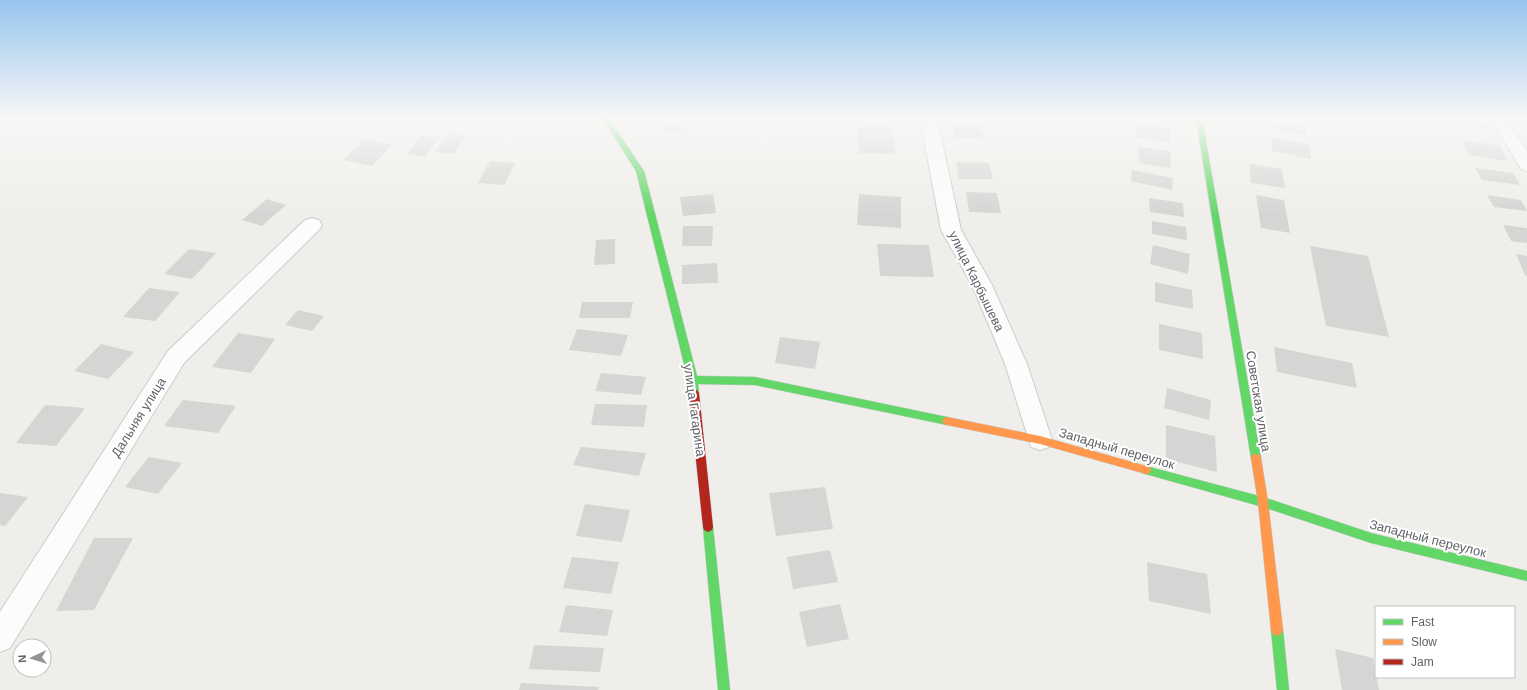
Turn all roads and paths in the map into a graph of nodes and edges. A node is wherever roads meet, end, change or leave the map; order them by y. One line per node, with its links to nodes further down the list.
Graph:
1 (626, 150): 7 (street, улица Гагарина)
2 (935, 150): 8 (street, улица Карбышева)
3 (1204, 150): 9 (street, Советская улица)
4 (1518, 150): 5 (street)
5 (1527, 165)
6 (312, 225): 11 (street, Дальняя улица)
7 (694, 380): 8 (street, Западный переулок); 12 (street, улица Гагарина)
8 (1040, 440): 9 (street, Западный переулок)
9 (1263, 502): 10 (street, Западный переулок); 13 (street, Советская улица)
10 (1527, 576)
11 (0, 638)
12 (724, 690)
13 (1283, 690)

